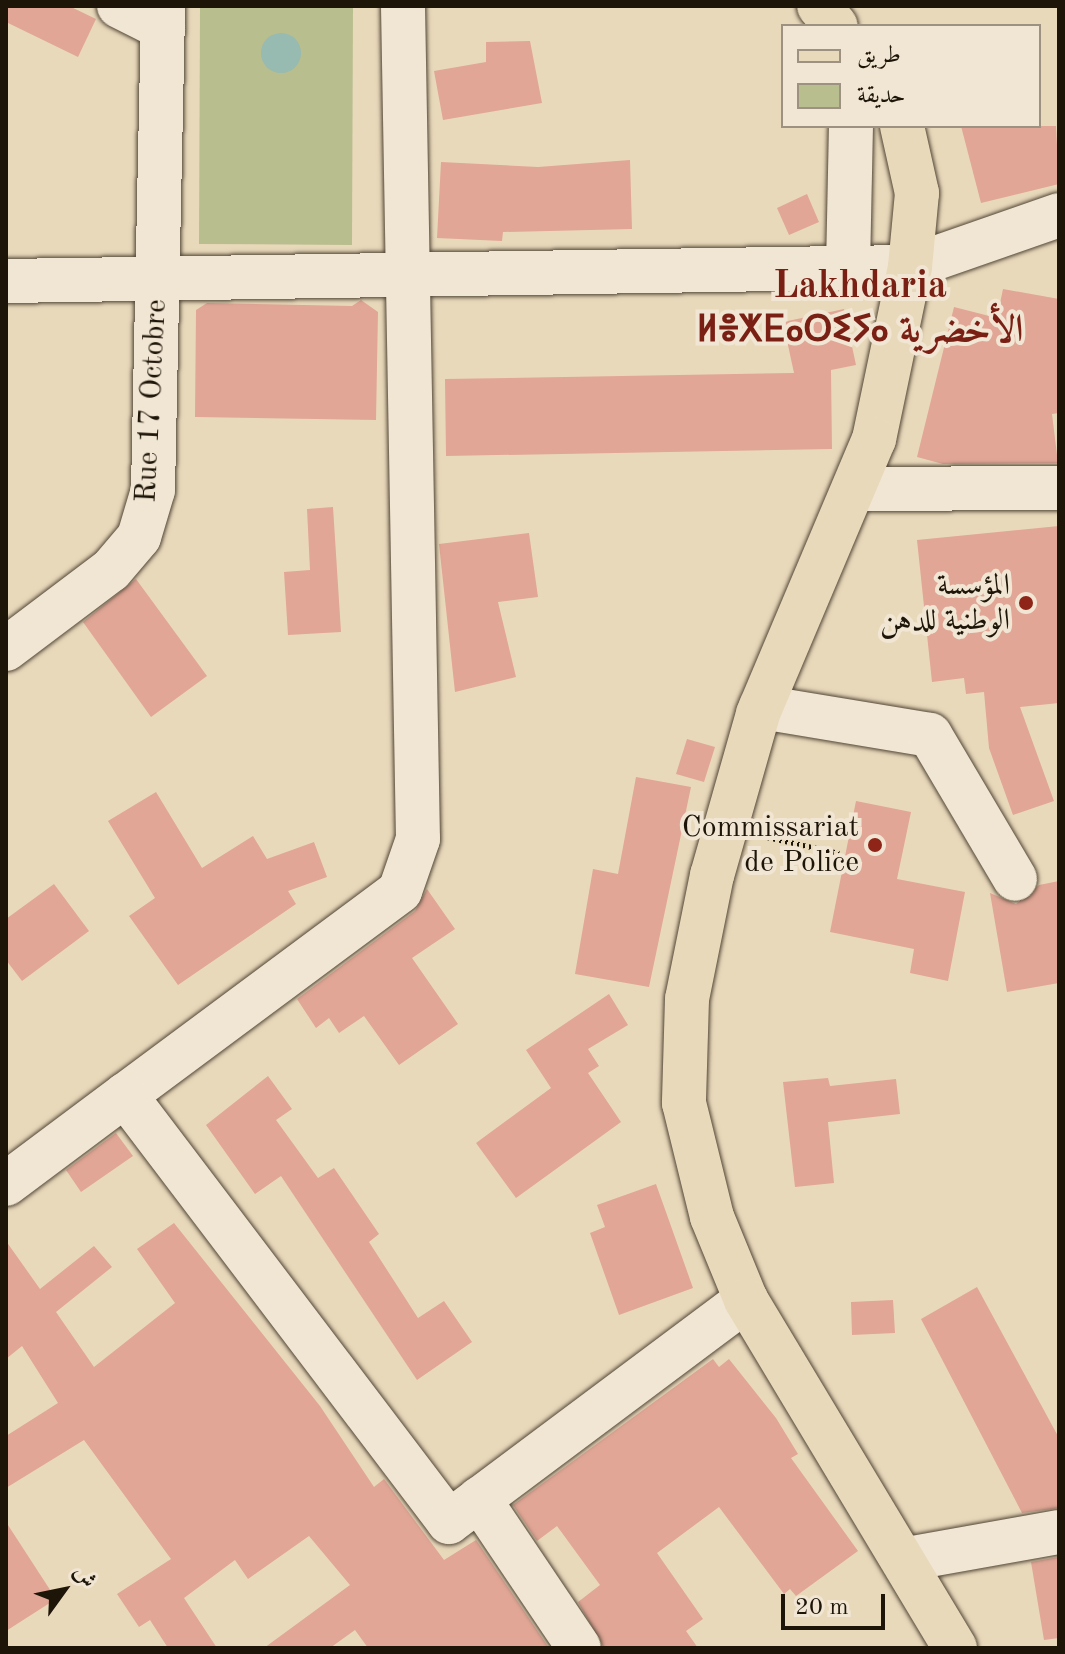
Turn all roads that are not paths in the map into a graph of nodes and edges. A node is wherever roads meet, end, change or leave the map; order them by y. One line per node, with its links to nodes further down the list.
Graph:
1 (119, 6): 4 (street)
2 (403, 6): 11 (street)
3 (819, 6): 5 (main road)
4 (163, 17): 13 (street, Rue 17 Octobre)
5 (834, 24)
6 (851, 128): 10 (street)
7 (902, 128): 9 (main road)
8 (1059, 215): 9 (street)
9 (910, 267): 10 (street); 15 (main road)
10 (848, 268): 11 (street)
11 (408, 278): 13 (street); 19 (street)
12 (6, 281): 13 (street)
13 (159, 281): 16 (street, Rue 17 Octobre)
14 (1059, 488): 15 (street)
15 (857, 489): 17 (main road)
16 (6, 649)
17 (761, 707): 18 (street); 21 (main road)
18 (1015, 879)
19 (125, 1095): 20 (street); 22 (street)
20 (6, 1184)
21 (746, 1300): 22 (street); 24 (main road)
22 (479, 1499): 25 (street)
23 (1059, 1532): 24 (street)
24 (907, 1559): 26 (main road)
25 (579, 1648)
26 (955, 1648)

